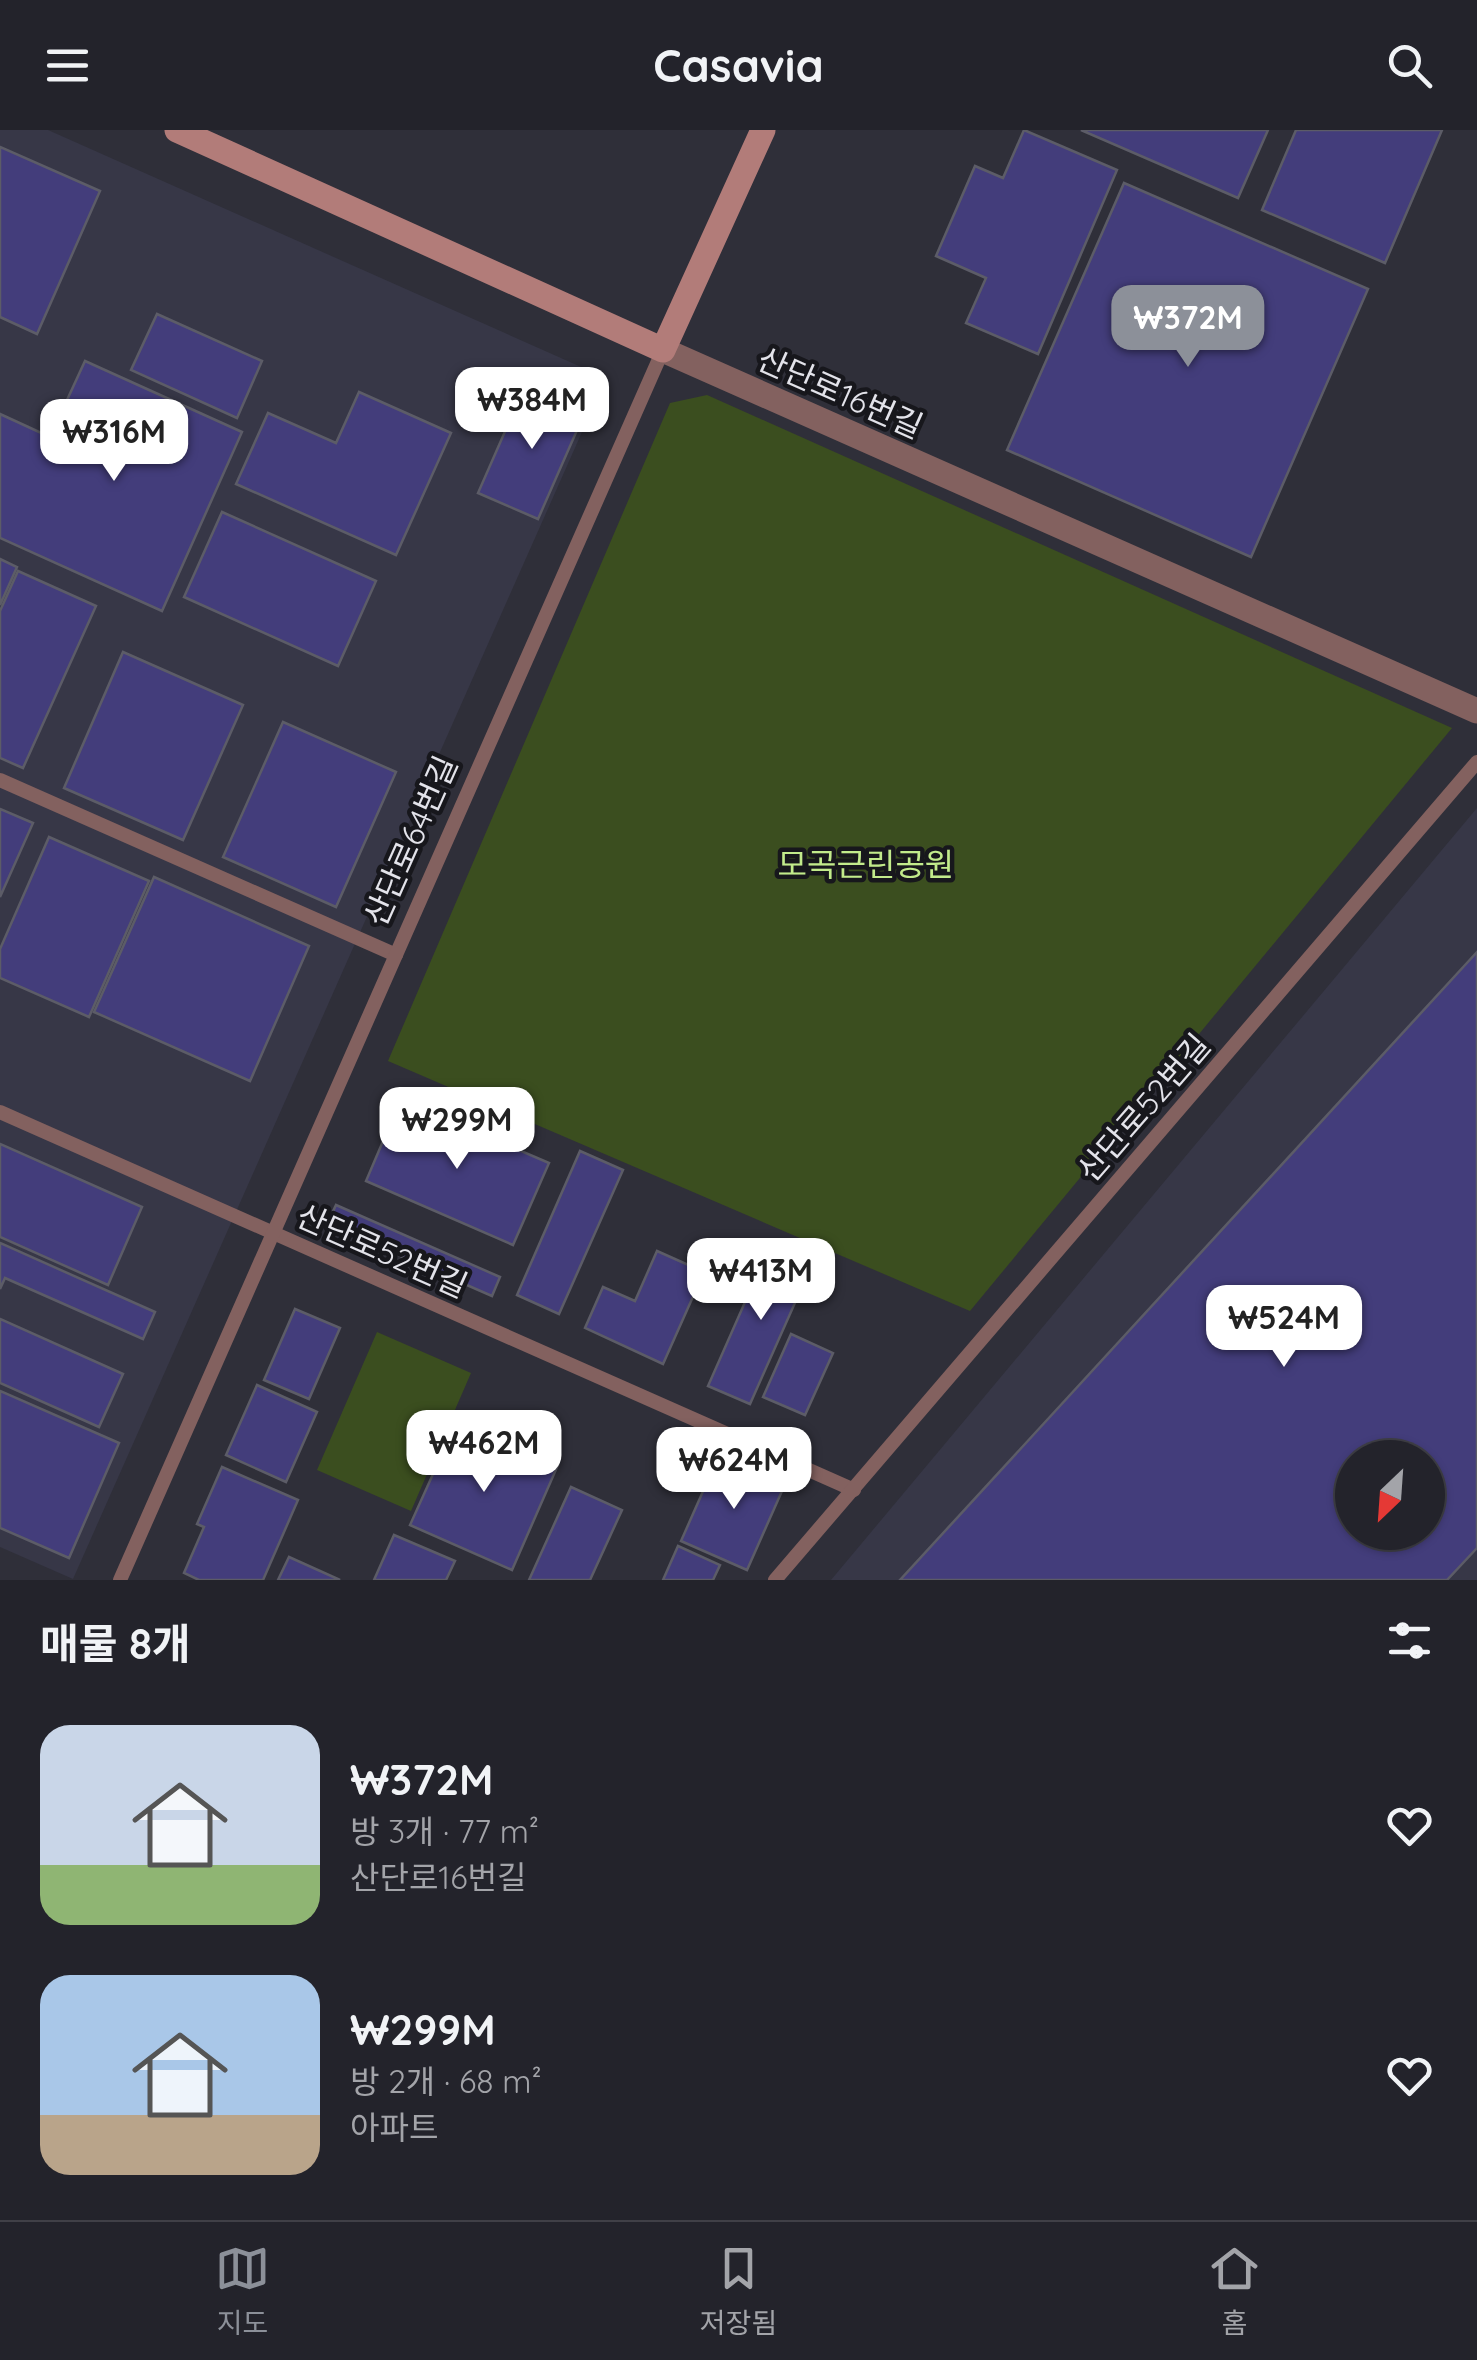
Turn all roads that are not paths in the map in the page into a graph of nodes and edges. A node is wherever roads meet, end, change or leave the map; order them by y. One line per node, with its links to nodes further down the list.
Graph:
1 (178, 130): 3 (street, 산단로16번길)
2 (763, 130): 3 (street, 산단로64번길)
3 (664, 350): 4 (street, 산단로16번길); 7 (lane, 산단로64번길)
4 (1477, 711)
5 (1477, 762): 10 (lane, 산단로52번길)
6 (0, 780): 7 (lane)
7 (396, 955): 9 (lane, 산단로64번길)
8 (0, 1112): 9 (lane, 산단로52번길)
9 (273, 1233): 10 (lane, 산단로52번길); 11 (lane, 산단로64번길)
10 (854, 1490): 12 (lane, 산단로52번길)
11 (120, 1580)
12 (776, 1580)

